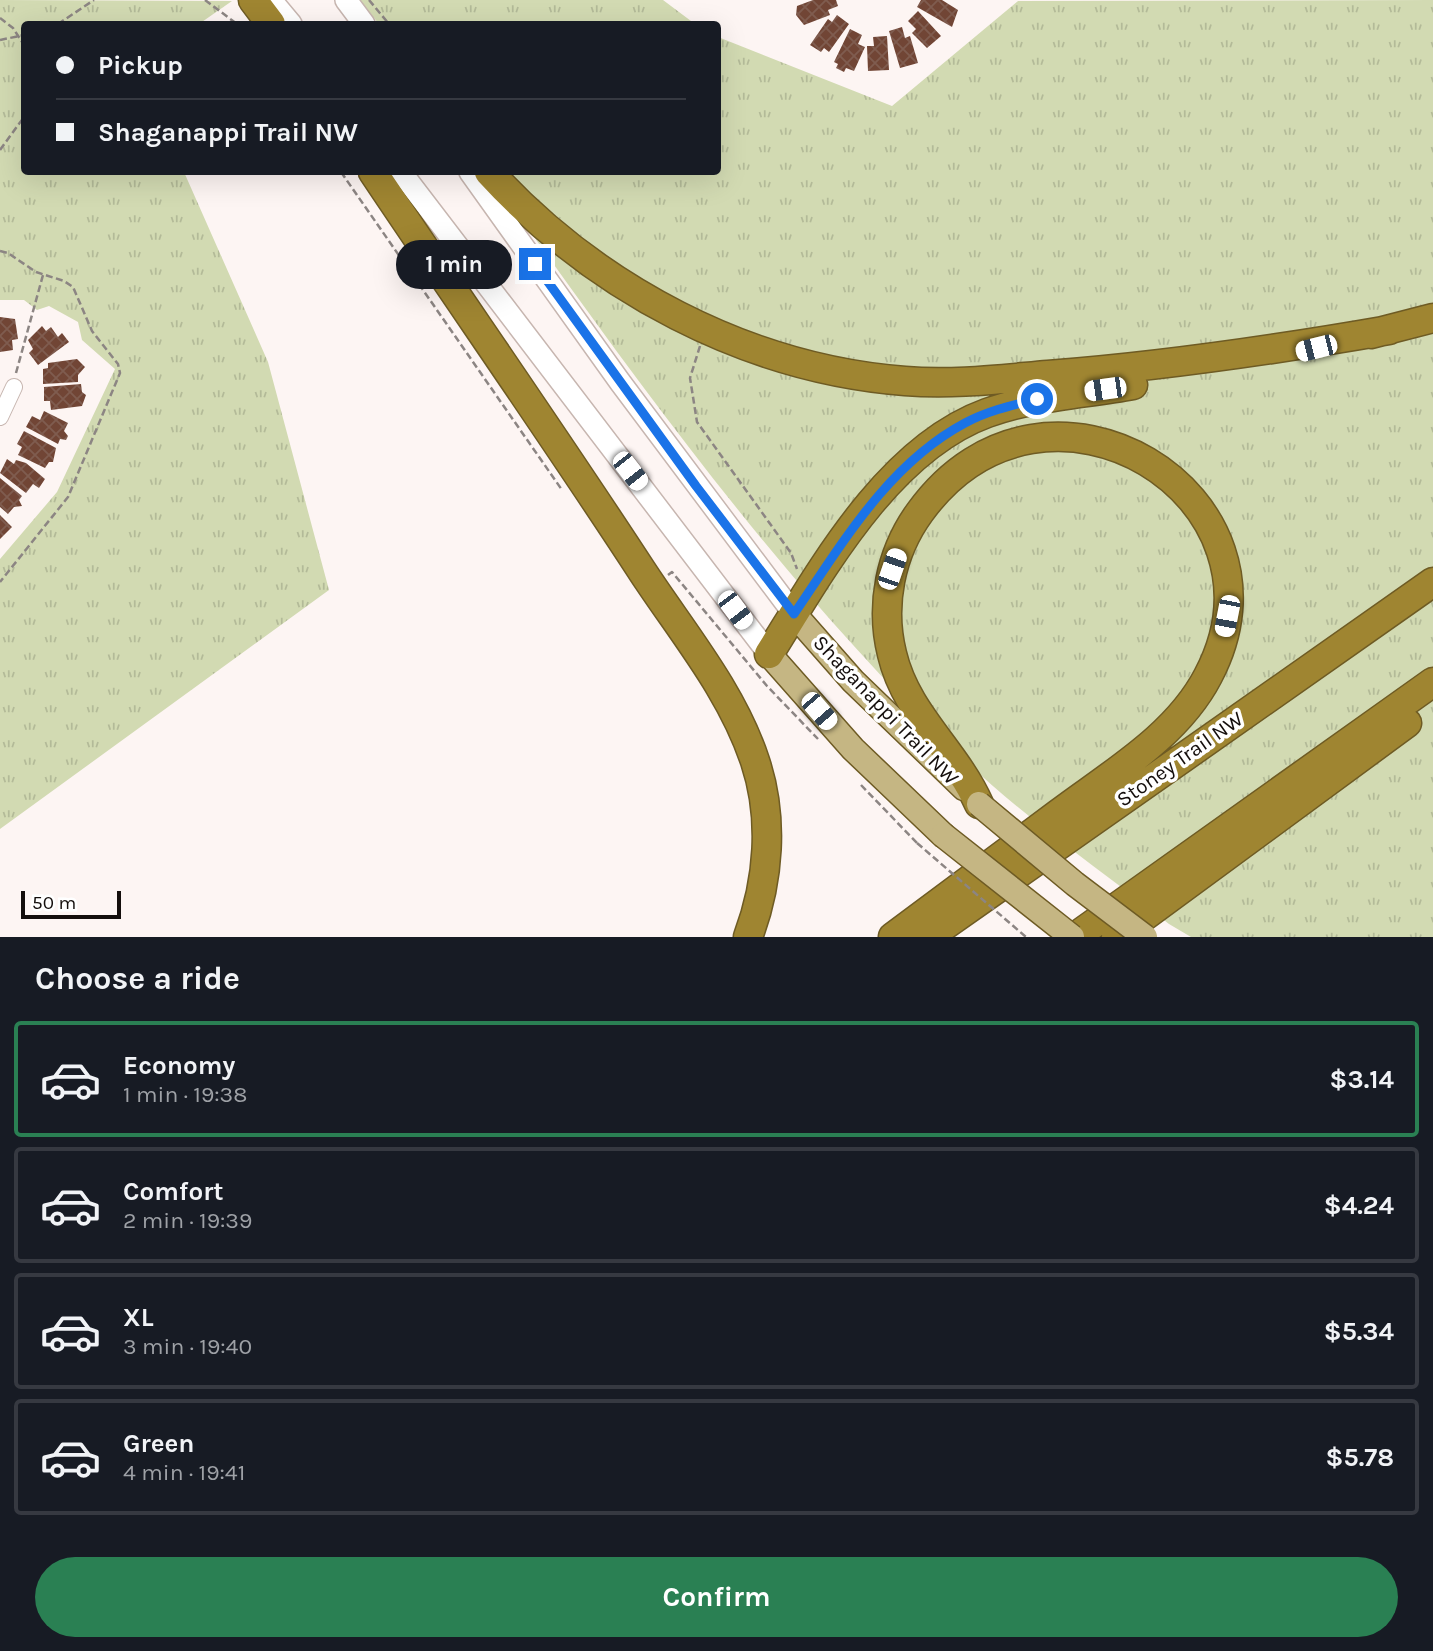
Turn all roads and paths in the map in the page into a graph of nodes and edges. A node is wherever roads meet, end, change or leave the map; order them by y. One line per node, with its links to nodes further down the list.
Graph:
1 (94, 0): 8 (path)
2 (205, 0): 9 (path)
3 (253, 0): 10 (highway)
4 (271, 0): 11 (main road)
5 (346, 0): 12 (main road)
6 (369, 0): 13 (path)
7 (0, 18): 14 (path)
8 (62, 21)
9 (233, 21)
10 (269, 21)
11 (288, 21)
12 (362, 21)
13 (386, 21)
14 (19, 36): 15 (path); 16 (path)
15 (0, 40)
16 (21, 40)
17 (21, 121): 18 (path)
18 (0, 150)
19 (375, 175): 39 (highway)
20 (403, 175): 34 (main road)
21 (472, 175): 33 (main road, Shaganappi Trail NW)
22 (492, 175): 26 (highway)
23 (0, 251): 24 (path)
24 (43, 275): 28 (path); 31 (path)
25 (1433, 318): 27 (highway)
26 (705, 328): 27 (highway); 30 (path)
27 (1389, 330): 33 (highway)
28 (14, 387): 29 (street)
29 (0, 417)
30 (798, 572)
31 (0, 582)
32 (1433, 582): 41 (highway, Stoney Trail NW)
33 (794, 614): 34 (highway); 37 (main road, Shaganappi Trail NW)
34 (756, 649): 43 (main road, bridge)
35 (1433, 682): 43 (highway)
36 (1433, 705): 44 (highway)
37 (979, 804): 40 (highway); 45 (main road, Shaganappi Trail NW, bridge)
38 (917, 843): 42 (path, bridge)
39 (748, 937)
40 (893, 937)
41 (928, 937)
42 (1026, 937)
43 (1074, 937)
44 (1116, 937)
45 (1145, 937)

